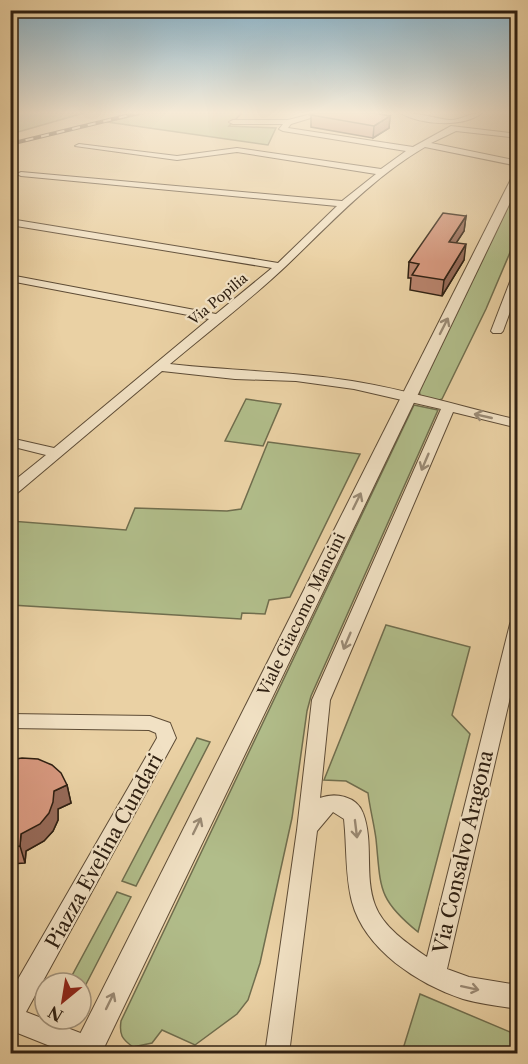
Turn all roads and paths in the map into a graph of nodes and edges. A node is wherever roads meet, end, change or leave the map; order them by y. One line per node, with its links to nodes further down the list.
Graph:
1 (320, 163): 3 (street)
2 (396, 163): 3 (street, Via Popilia)
3 (382, 172): 6 (street, Via Popilia)
4 (21, 174): 6 (street)
5 (518, 175): 15 (street, Viale Giacomo Mancini, one-way to 5)
6 (344, 204): 8 (street, Via Popilia)
7 (10, 222): 8 (street)
8 (280, 266): 12 (street, Via Popilia)
9 (518, 274): 11 (street)
10 (10, 278): 12 (street)
11 (513, 302): 13 (street)
12 (219, 318): 14 (street, Via Popilia)
13 (498, 331)
14 (160, 367): 15 (street); 19 (street, Via Popilia)
15 (408, 399): 16 (street); 27 (street, Viale Giacomo Mancini, one-way to 15)
16 (448, 408): 17 (street, one-way to 16); 23 (street, one-way to 23)
17 (518, 424)
18 (10, 442): 19 (street)
19 (57, 453): 20 (street, Via Popilia)
20 (10, 492)
21 (518, 624): 24 (street, Via Consalvo Aragona)
22 (10, 721): 26 (street, Piazza Evelina Cundari)
23 (307, 830): 24 (street, one-way to 24); 28 (street)
24 (434, 975): 25 (street, one-way to 25)
25 (518, 997)
26 (10, 1018): 27 (street)
27 (91, 1052)
28 (277, 1053)

